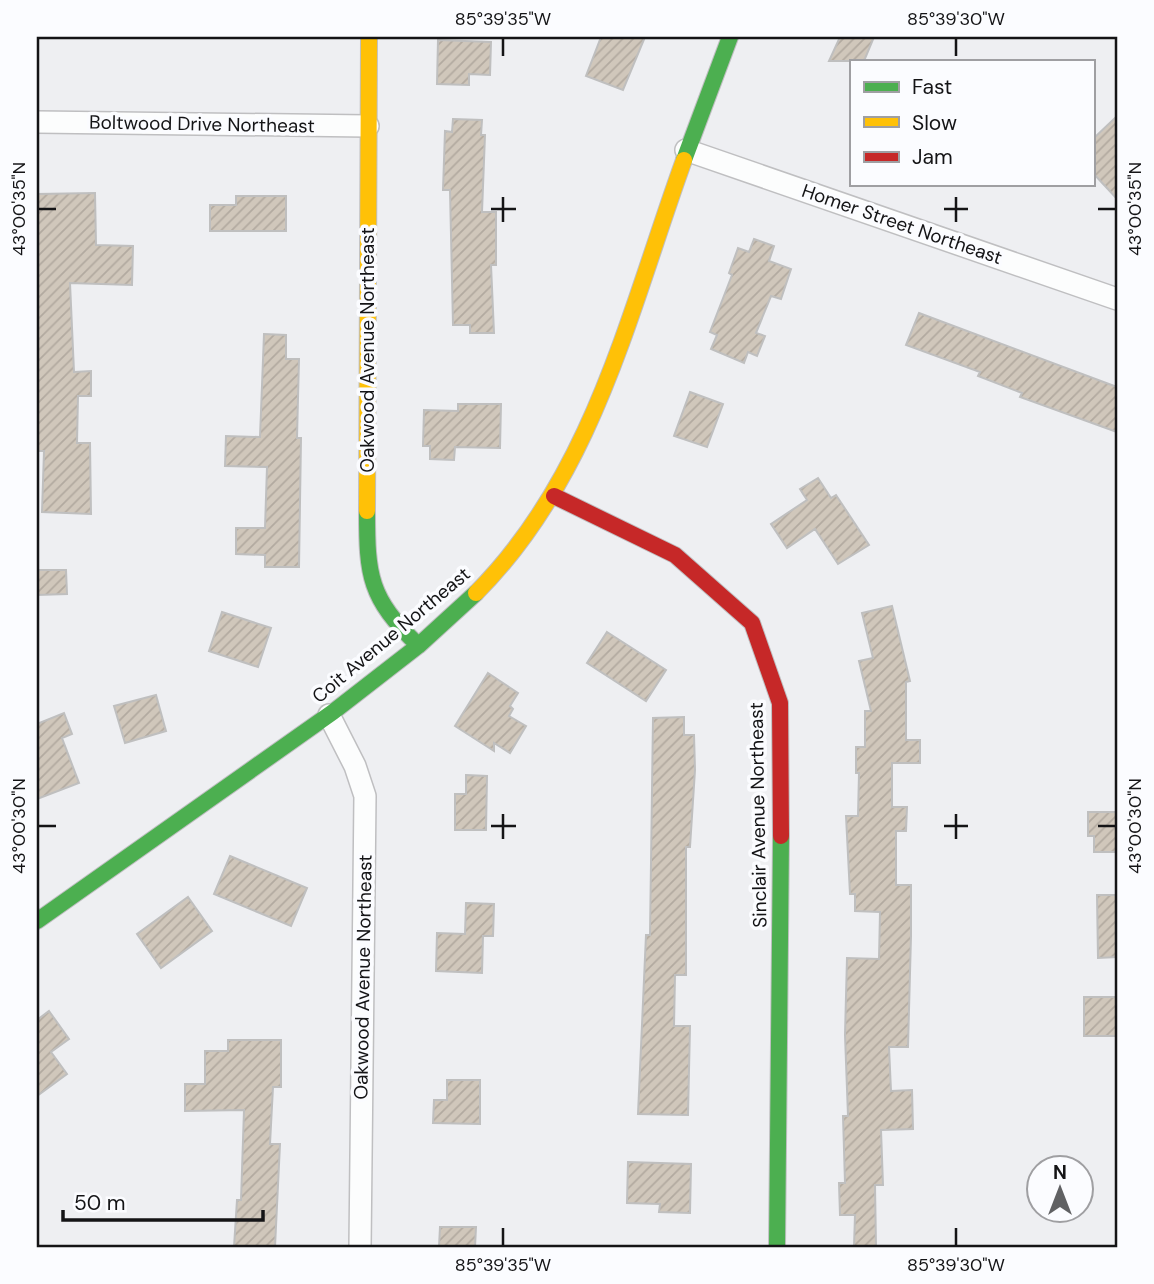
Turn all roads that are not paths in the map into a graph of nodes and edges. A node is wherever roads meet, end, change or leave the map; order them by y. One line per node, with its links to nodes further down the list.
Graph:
1 (369, 37): 4 (street, Oakwood Avenue Northeast)
2 (730, 37): 5 (street, Coit Avenue Northeast)
3 (37, 122): 4 (street, Boltwood Drive Northeast)
4 (368, 126): 8 (street, Oakwood Avenue Northeast)
5 (686, 150): 6 (street, Homer Street Northeast); 7 (street, Coit Avenue Northeast)
6 (1117, 299)
7 (554, 496): 8 (street, Coit Avenue Northeast); 12 (street, Sinclair Avenue Northeast)
8 (418, 645): 9 (street, Coit Avenue Northeast)
9 (329, 715): 10 (street, Coit Avenue Northeast); 11 (street, Oakwood Avenue Northeast)
10 (37, 920)
11 (360, 1247)
12 (777, 1247)

